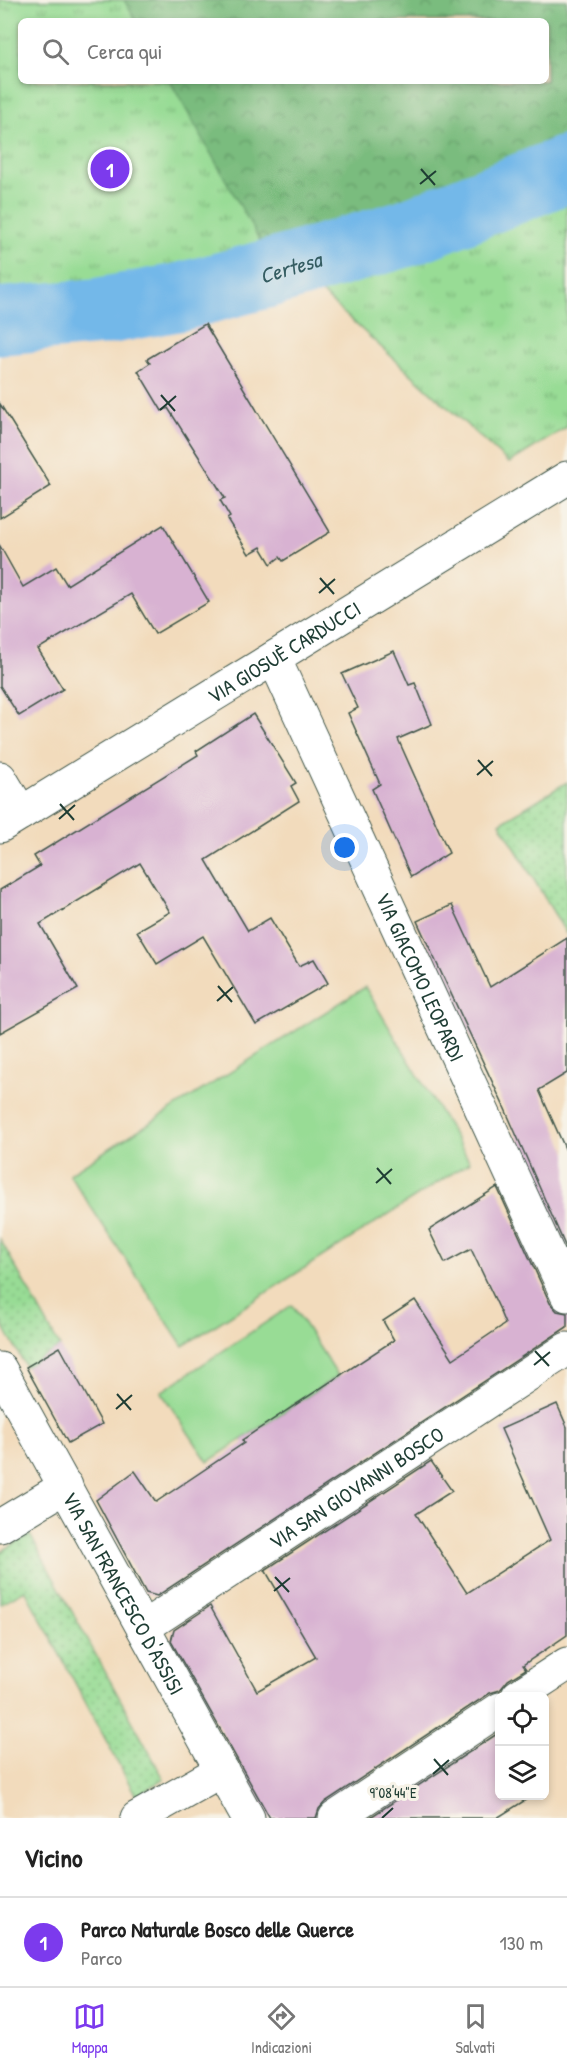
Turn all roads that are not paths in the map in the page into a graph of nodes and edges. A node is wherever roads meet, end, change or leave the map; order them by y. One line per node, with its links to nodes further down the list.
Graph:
1 (567, 478): 2 (street, VIA GIOSUÈ CARDUCCI)
2 (274, 658): 4 (street, VIA GIOSUÈ CARDUCCI); 5 (street, VIA GIACOMO LEOPARDI)
3 (0, 778): 4 (street)
4 (11, 819)
5 (567, 1294)
6 (567, 1349): 10 (street, VIA SAN GIOVANNI BOSCO)
7 (0, 1369): 8 (street, VIA SAN FRANCESCO D'ASSISI)
8 (66, 1486): 9 (street); 10 (street, VIA SAN FRANCESCO D'ASSISI)
9 (0, 1526)
10 (144, 1627): 14 (street, VIA SAN FRANCESCO D'ASSISI)
11 (567, 1664): 12 (street)
12 (524, 1692)
13 (495, 1712): 17 (street)
14 (222, 1770): 15 (street); 16 (street, VIA SAN FRANCESCO D'ASSISI)
15 (137, 1818)
16 (248, 1818)
17 (335, 1818)

